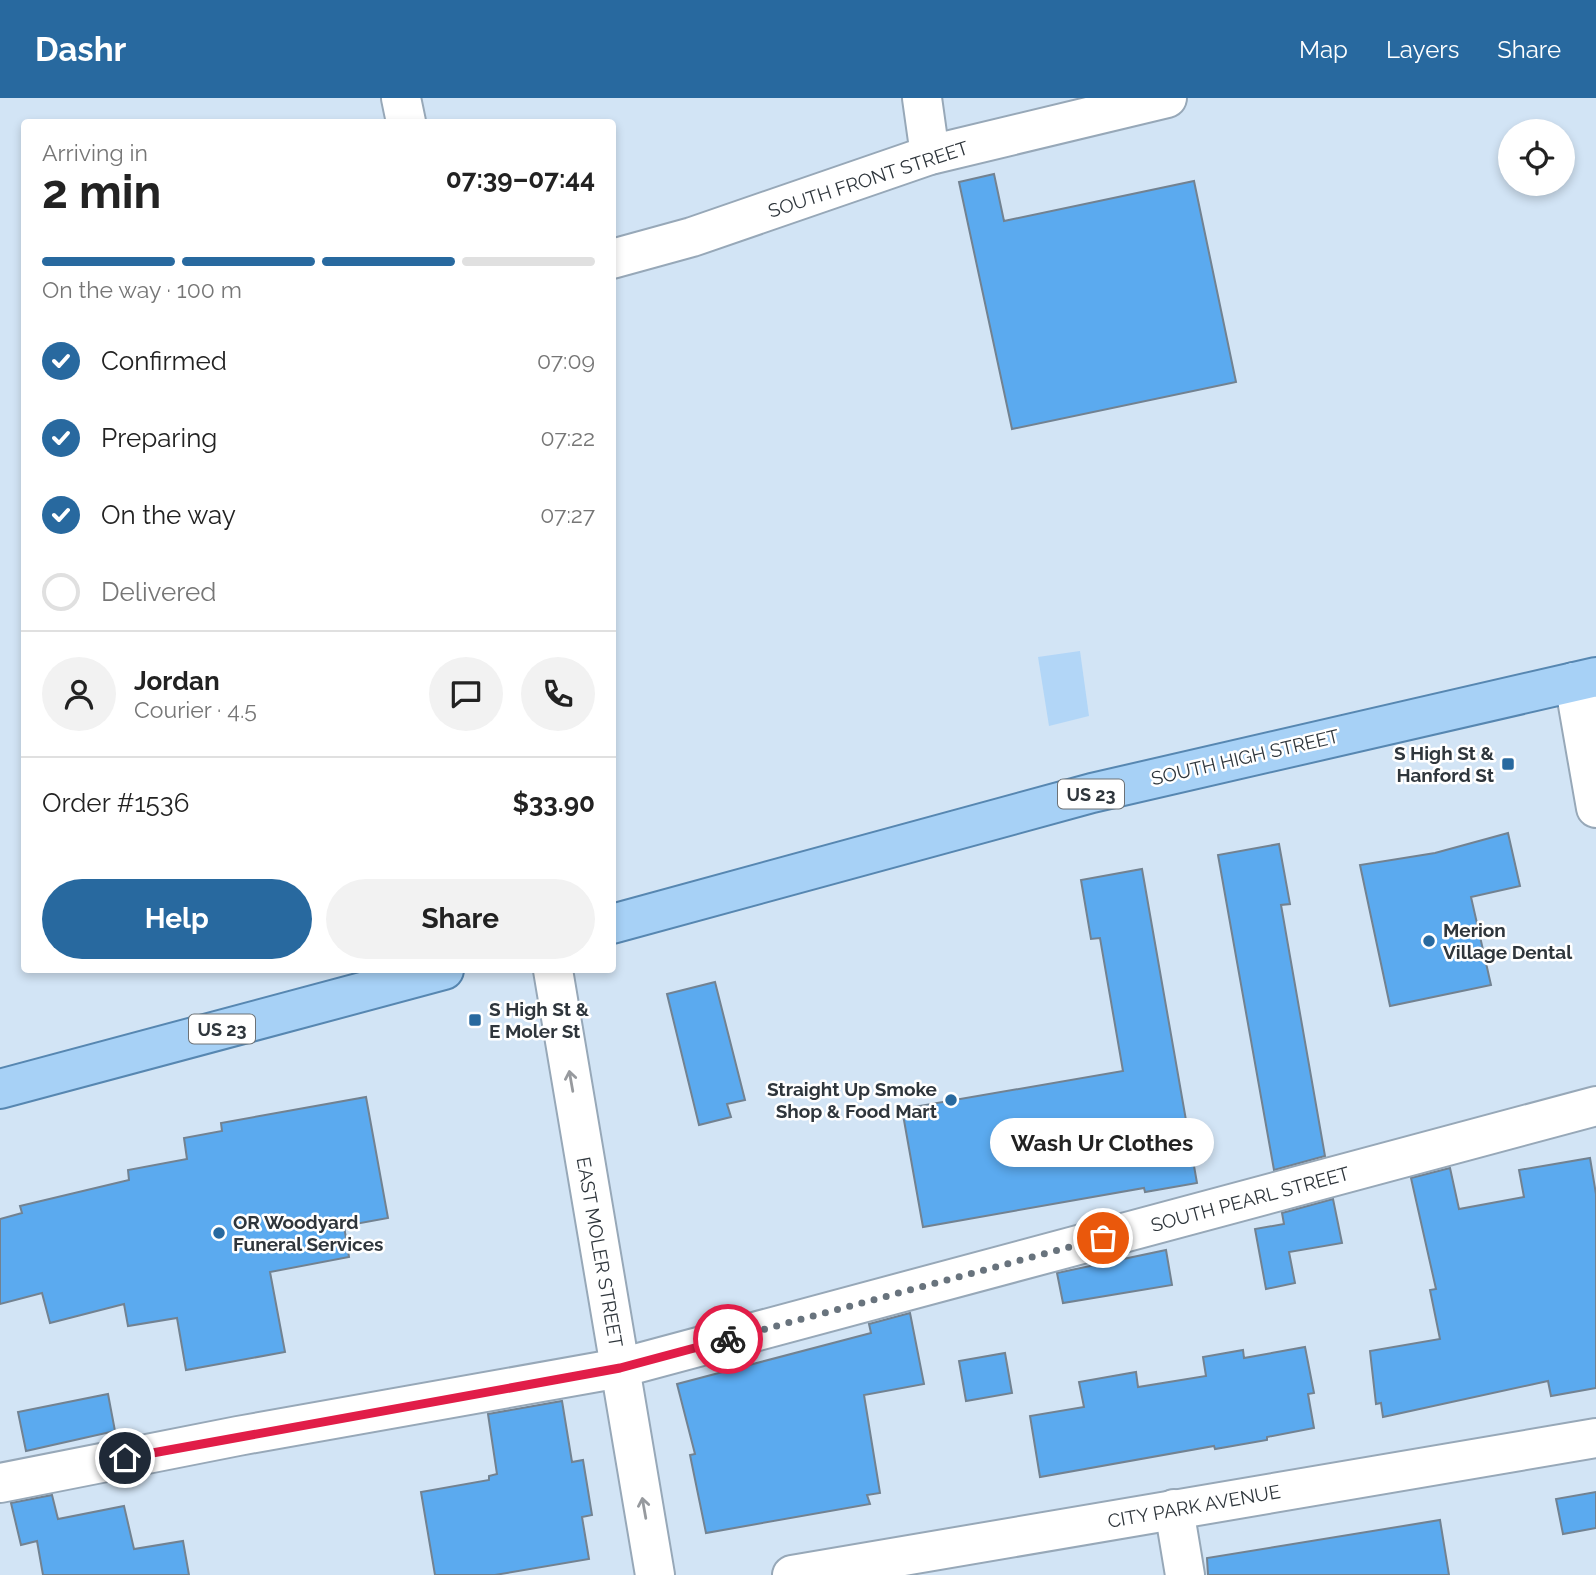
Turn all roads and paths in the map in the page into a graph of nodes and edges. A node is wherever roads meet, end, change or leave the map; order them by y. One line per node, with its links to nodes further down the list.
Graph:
1 (401, 98): 4 (street)
2 (922, 98): 5 (street)
3 (1167, 98): 5 (street, SOUTH FRONT STREET)
4 (405, 119)
5 (930, 155): 6 (street, SOUTH FRONT STREET)
6 (616, 258)
7 (1585, 679): 8 (street); 9 (main road, SOUTH HIGH STREET / US 23)
8 (1596, 808)
9 (616, 923)
10 (432, 973): 12 (main road, US 23)
11 (554, 973): 14 (street, EAST MOLER STREET, one-way to 11)
12 (0, 1089)
13 (1596, 1106): 14 (street, SOUTH PEARL STREET)
14 (620, 1368): 16 (street, SOUTH PEARL STREET); 18 (street, EAST MOLER STREET, one-way to 14)
15 (1596, 1438): 17 (street, CITY PARK AVENUE)
16 (0, 1483)
17 (1174, 1509): 19 (street, CITY PARK AVENUE); 20 (street)
18 (655, 1575)
19 (792, 1575)
20 (1185, 1575)

